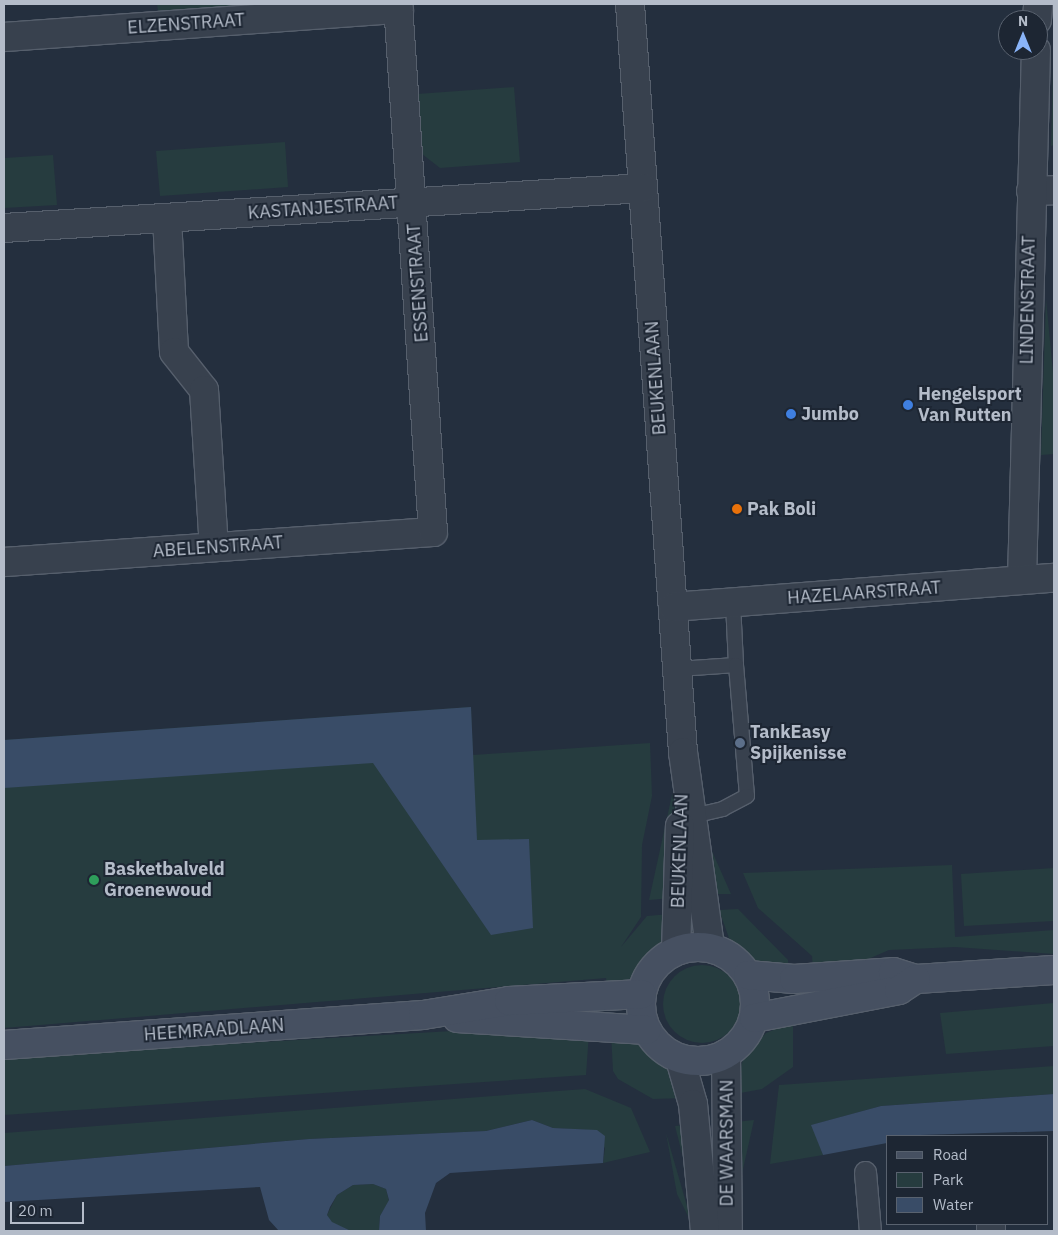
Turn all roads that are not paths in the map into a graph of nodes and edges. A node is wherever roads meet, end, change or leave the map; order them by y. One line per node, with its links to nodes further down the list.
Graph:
1 (630, 4): 5 (street, BEUKENLAAN)
2 (399, 6): 3 (street, ELZENSTRAAT); 7 (street, ESSENSTRAAT)
3 (4, 37)
4 (1036, 60): 6 (street, LINDENSTRAAT)
5 (643, 188): 7 (street, KASTANJESTRAAT); 16 (street, BEUKENLAAN)
6 (1042, 190): 14 (street, LINDENSTRAAT)
7 (413, 202): 8 (street, KASTANJESTRAAT); 10 (street, ESSENSTRAAT)
8 (167, 218): 9 (street, KASTANJESTRAAT); 11 (street)
9 (4, 228)
10 (433, 532): 11 (street, ABELENSTRAAT)
11 (214, 547): 12 (street, ABELENSTRAAT)
12 (4, 562)
13 (1054, 578): 14 (street, HAZELAARSTRAAT)
14 (1022, 580): 15 (street, HAZELAARSTRAAT)
15 (733, 603): 16 (street, HAZELAARSTRAAT); 17 (lane)
16 (673, 607): 18 (street, BEUKENLAAN)
17 (736, 665): 18 (lane); 20 (lane)
18 (678, 669): 19 (street, BEUKENLAAN)
19 (683, 752): 20 (street, BEUKENLAAN); 22 (street, BEUKENLAAN)
20 (692, 816): 21 (street, BEUKENLAAN)
21 (710, 947): 22 (main road); 24 (main road)
22 (676, 951): 26 (main road)
23 (1054, 970): 25 (main road)
24 (748, 975): 25 (main road); 28 (main road)
25 (916, 979): 28 (main road)
26 (642, 994): 27 (main road, HEEMRAADLAAN); 29 (main road)
27 (423, 1015): 29 (main road, HEEMRAADLAAN); 30 (main road, HEEMRAADLAAN)
28 (754, 1018): 31 (main road)
29 (647, 1030): 32 (main road)
30 (4, 1045)
31 (726, 1054): 32 (main road); 35 (street, DE WAARSMAN)
32 (680, 1058): 34 (street, DE WAARSMAN)
33 (865, 1172): 36 (street)
34 (705, 1231)
35 (728, 1231)
36 (870, 1231)

